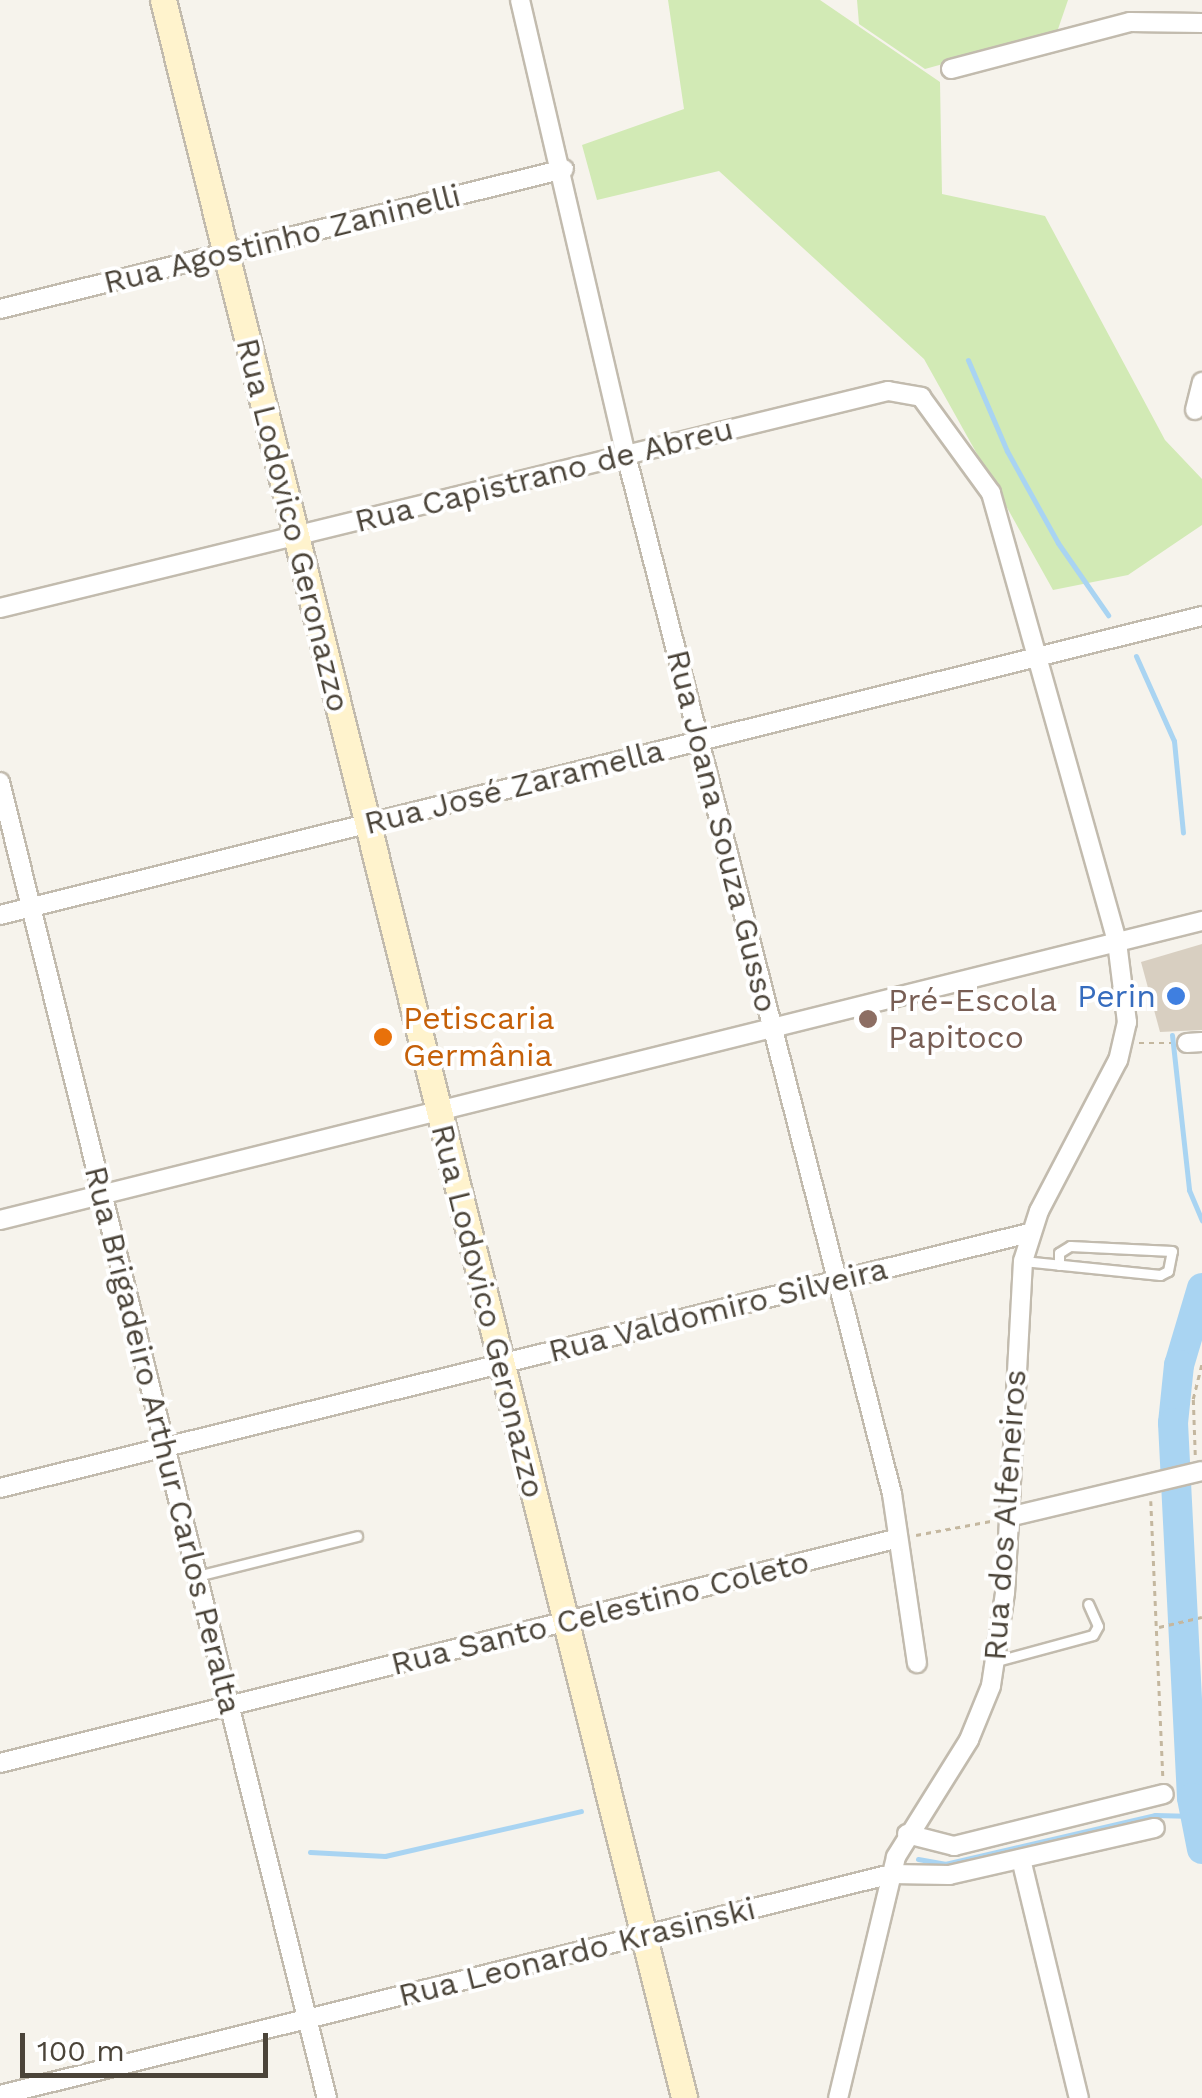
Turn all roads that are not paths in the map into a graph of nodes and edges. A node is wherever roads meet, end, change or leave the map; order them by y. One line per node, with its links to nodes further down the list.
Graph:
1 (163, 0): 6 (main road, Rua Lodovico Geronazzo)
2 (520, 0): 5 (street, Rua Joana Souza Gusso)
3 (1202, 23): 4 (street)
4 (951, 69)
5 (564, 170): 6 (street, Rua Agostinho Zaninelli); 10 (street, Rua Joana Souza Gusso)
6 (226, 253): 7 (street, Rua Agostinho Zaninelli); 11 (main road, Rua Lodovico Geronazzo)
7 (0, 309)
8 (1202, 382): 9 (street)
9 (1195, 410)
10 (626, 455): 11 (street, Rua Capistrano de Abreu); 14 (street, Rua Capistrano de Abreu); 15 (street, Rua Joana Souza Gusso)
11 (296, 536): 12 (street, Rua Capistrano de Abreu); 17 (main road, Rua Lodovico Geronazzo)
12 (0, 608)
13 (1202, 616): 14 (street, Rua José Zaramella)
14 (1039, 657): 15 (street, Rua José Zaramella); 21 (street)
15 (700, 741): 17 (street, Rua José Zaramella); 22 (street, Rua Joana Souza Gusso)
16 (0, 782): 18 (street, Rua Brigadeiro Arthur Carlos Peralta)
17 (367, 824): 18 (street, Rua José Zaramella); 23 (main road, Rua Lodovico Geronazzo)
18 (31, 907): 19 (street, Rua José Zaramella); 24 (street, Rua Brigadeiro Arthur Carlos Peralta)
19 (0, 915)
20 (1202, 921): 21 (street)
21 (1117, 942): 22 (street); 26 (street, Rua dos Alfeneiros)
22 (773, 1028): 23 (street); 29 (street, Rua Joana Souza Gusso)
23 (438, 1110): 24 (street); 30 (main road, Rua Lodovico Geronazzo)
24 (102, 1194): 25 (street); 31 (street, Rua Brigadeiro Arthur Carlos Peralta)
25 (0, 1220)
26 (1029, 1233): 27 (street, Rua dos Alfeneiros); 29 (street, Rua Valdomiro Silveira)
27 (1023, 1261): 28 (lane); 34 (street, Rua dos Alfeneiros)
28 (1058, 1265): 28 (lane)
29 (838, 1281): 30 (street, Rua Valdomiro Silveira); 36 (street, Rua Joana Souza Gusso)
30 (502, 1364): 31 (street, Rua Valdomiro Silveira); 39 (main road, Rua Lodovico Geronazzo)
31 (165, 1447): 33 (street, Rua Valdomiro Silveira); 37 (street, Rua Brigadeiro Arthur Carlos Peralta)
32 (1195, 1473): 34 (street)
33 (0, 1488)
34 (1009, 1518): 40 (street, Rua dos Alfeneiros)
35 (357, 1536): 37 (lane)
36 (895, 1539): 39 (street, Rua Santo Celestino Coleto); 41 (street, Rua Joana Souza Gusso)
37 (197, 1576): 42 (street, Rua Brigadeiro Arthur Carlos Peralta)
38 (1088, 1604): 40 (lane)
39 (565, 1622): 42 (street, Rua Santo Celestino Coleto); 49 (main road, Rua Lodovico Geronazzo)
40 (997, 1661): 46 (street, Rua dos Alfeneiros)
41 (917, 1663)
42 (229, 1706): 43 (street, Rua Santo Celestino Coleto); 50 (street, Rua Brigadeiro Arthur Carlos Peralta)
43 (0, 1763)
44 (1164, 1794): 46 (street)
45 (1155, 1828): 47 (street, Rua Leonardo Krasinski)
46 (907, 1834): 48 (street, Rua dos Alfeneiros)
47 (1021, 1859): 48 (street, Rua Leonardo Krasinski); 55 (street)
48 (892, 1874): 49 (street, Rua Leonardo Krasinski); 54 (street, Rua dos Alfeneiros)
49 (643, 1936): 50 (street, Rua Leonardo Krasinski); 53 (main road, Rua Lodovico Geronazzo)
50 (307, 2019): 51 (street, Rua Leonardo Krasinski); 52 (street, Rua Brigadeiro Arthur Carlos Peralta)
51 (0, 2095)
52 (326, 2098)
53 (684, 2098)
54 (838, 2098)
55 (1080, 2098)

